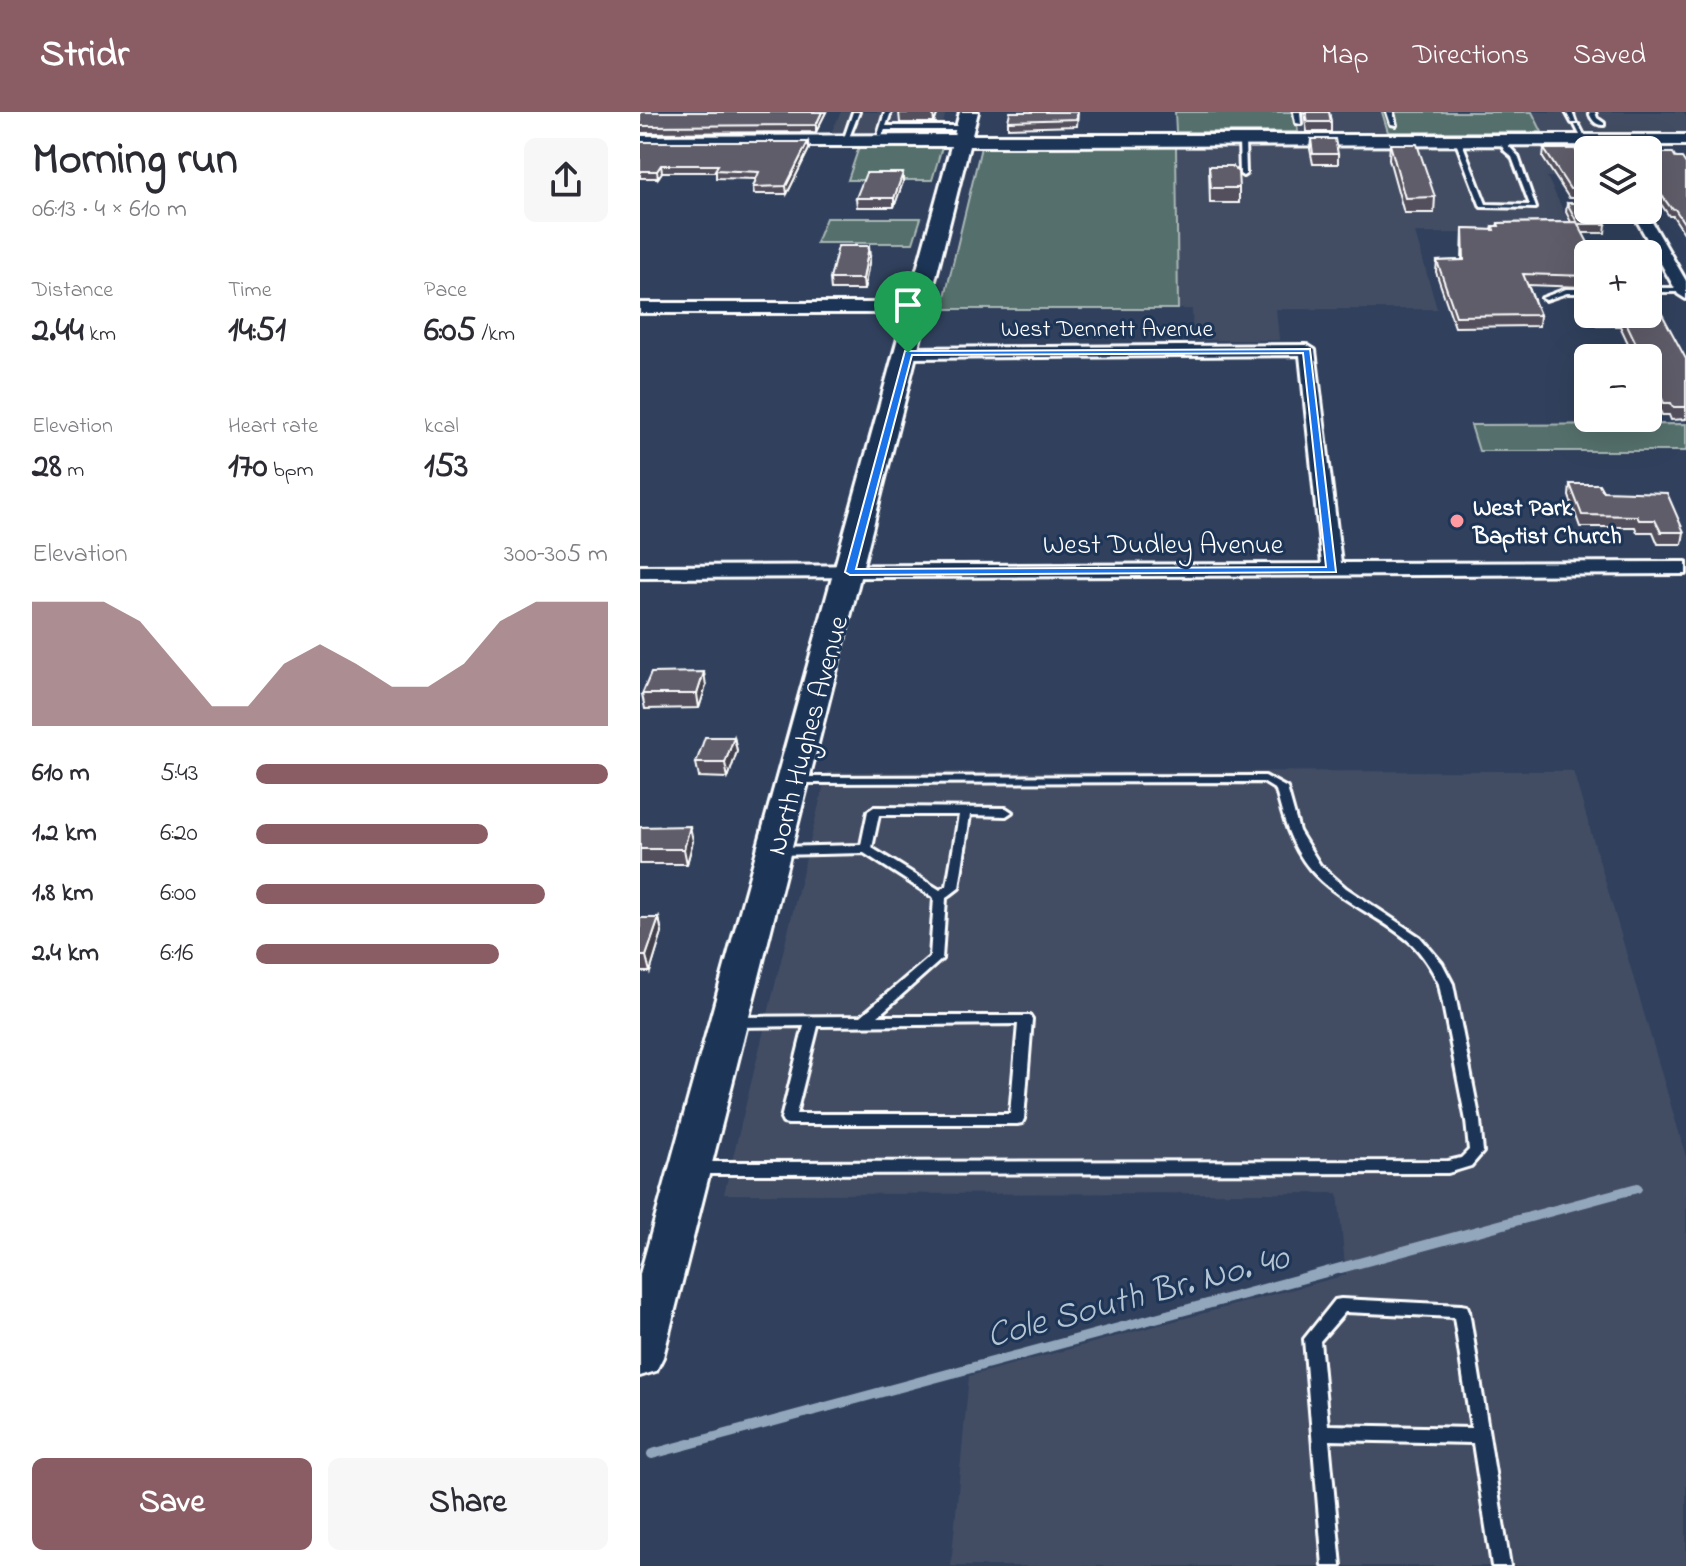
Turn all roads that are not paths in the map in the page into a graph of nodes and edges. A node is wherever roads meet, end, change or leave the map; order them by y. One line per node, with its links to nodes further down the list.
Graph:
1 (856, 112): 12 (lane)
2 (888, 112): 10 (lane)
3 (1297, 112): 7 (lane)
4 (1390, 112): 8 (lane)
5 (1569, 112): 11 (lane)
6 (1592, 112): 11 (lane)
7 (1299, 123)
8 (1394, 124)
9 (965, 127): 10 (street); 13 (street); 25 (street, North Hughes Avenue)
10 (880, 134): 12 (street)
11 (1590, 134): 15 (street); 16 (street)
12 (845, 140): 17 (street)
13 (1242, 140): 14 (street); 18 (lane)
14 (1458, 140): 15 (street); 15 (lane)
15 (1501, 140)
16 (1686, 140)
17 (640, 141)
18 (1243, 174)
19 (1646, 224): 22 (street)
20 (1574, 291): 23 (lane)
21 (1662, 291): 22 (lane)
22 (1685, 292)
23 (1546, 298)
24 (640, 308): 25 (street)
25 (920, 308): 26 (street, North Hughes Avenue)
26 (908, 353): 28 (street, West Dennett Avenue); 30 (street, North Hughes Avenue)
27 (1686, 568): 28 (street, West Dudley Avenue)
28 (1332, 570): 30 (street, West Dudley Avenue)
29 (640, 572): 30 (street, West Dudley Avenue)
30 (850, 572): 31 (street, North Hughes Avenue)
31 (794, 780): 35 (street, North Hughes Avenue); 40 (lane)
32 (965, 812): 33 (lane); 34 (lane); 36 (lane)
33 (1006, 812)
34 (866, 849): 35 (lane); 36 (lane)
35 (775, 851): 38 (street, North Hughes Avenue)
36 (940, 896): 37 (lane)
37 (865, 1020): 39 (lane); 39 (lane)
38 (730, 1022): 39 (lane); 40 (street, North Hughes Avenue)
39 (812, 1022)
40 (691, 1168): 41 (street, North Hughes Avenue)
41 (640, 1357)
42 (1322, 1432): 43 (lane); 43 (lane); 44 (lane)
43 (1481, 1436): 45 (lane)
44 (1332, 1566)
45 (1501, 1566)

